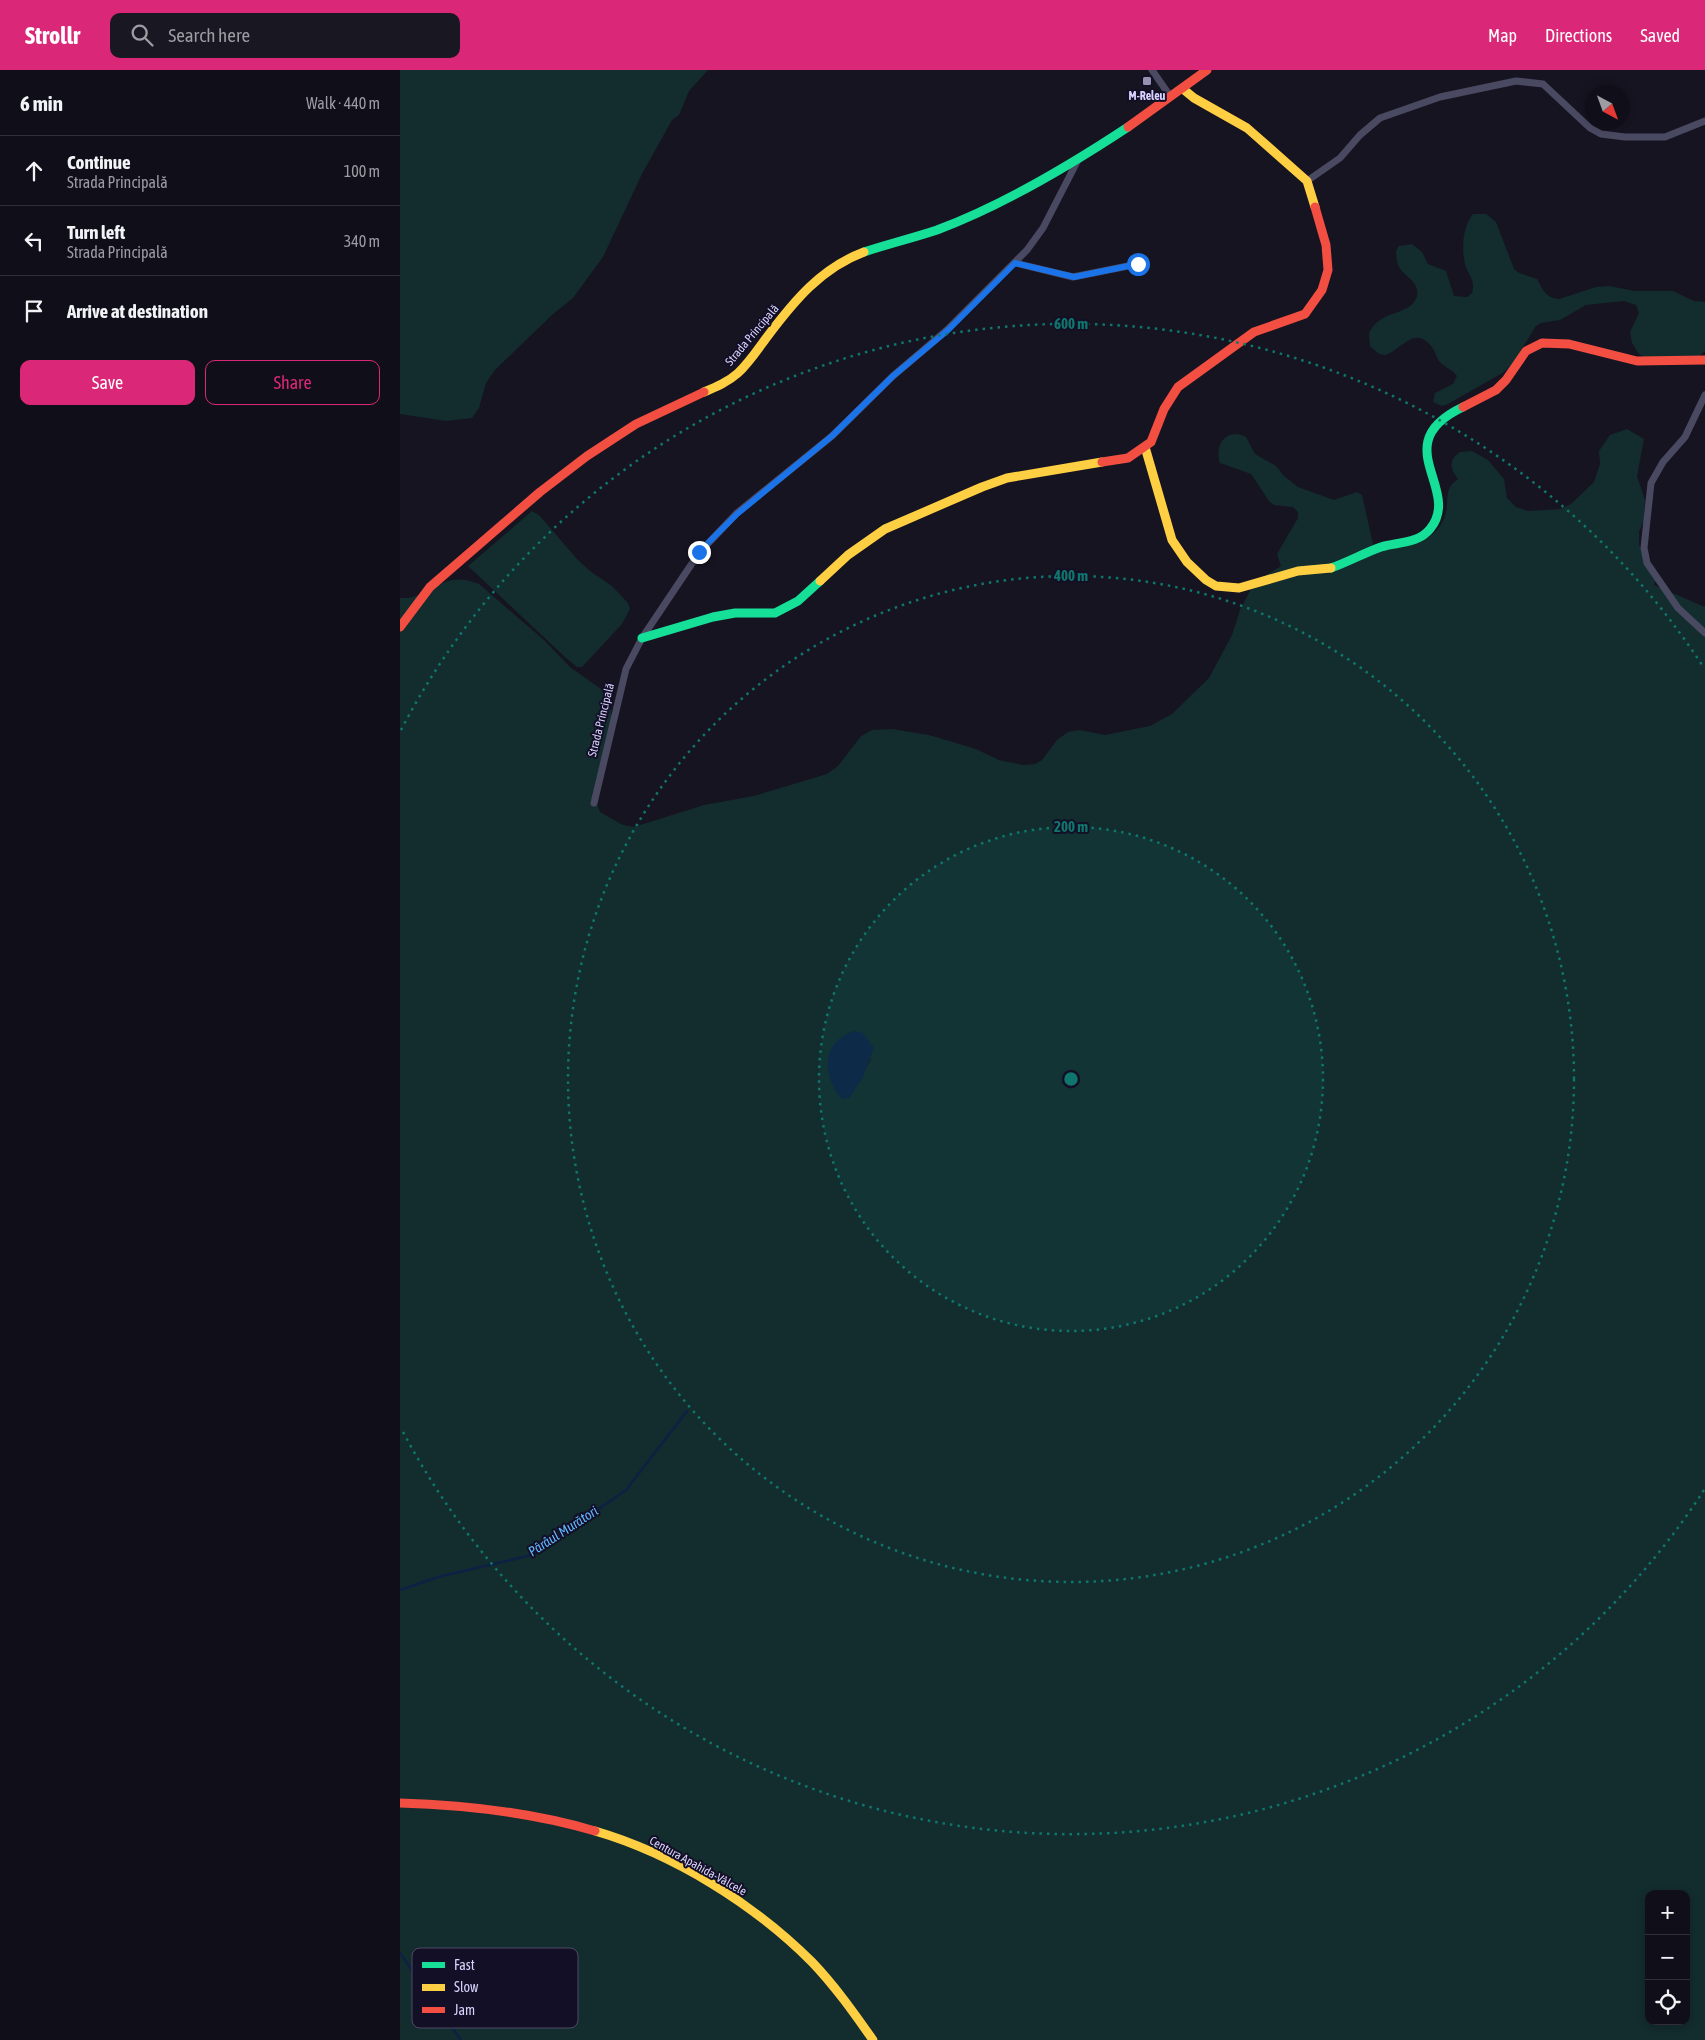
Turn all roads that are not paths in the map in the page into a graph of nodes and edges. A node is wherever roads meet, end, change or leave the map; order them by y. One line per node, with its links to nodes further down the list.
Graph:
1 (1152, 70): 4 (street)
2 (1207, 70): 3 (main road, Strada Principală)
3 (1183, 89): 4 (main road, Strada Principală); 7 (main road)
4 (1170, 96): 6 (main road, Strada Principală)
5 (1705, 121): 7 (street)
6 (1079, 158): 8 (street, Strada Principală); 13 (main road, Strada Principală)
7 (1306, 181): 12 (main road)
8 (1015, 263): 9 (street); 15 (street, Strada Principală)
9 (1138, 264)
10 (1705, 360): 12 (main road)
11 (1705, 395): 14 (street)
12 (1145, 447): 15 (main road)
13 (400, 627)
14 (1705, 633)
15 (642, 638): 16 (street, Strada Principală)
16 (594, 803)
17 (400, 1803): 18 (main road, Centura Apahida-Vâlcele)
18 (873, 2040)

